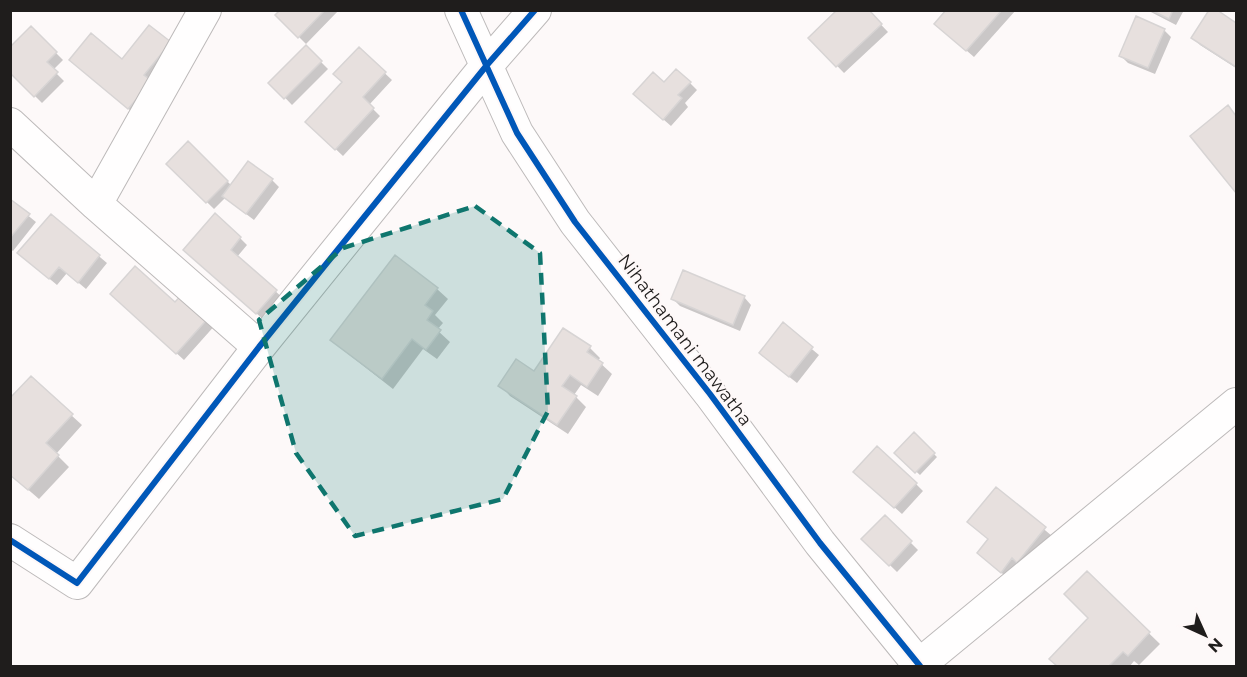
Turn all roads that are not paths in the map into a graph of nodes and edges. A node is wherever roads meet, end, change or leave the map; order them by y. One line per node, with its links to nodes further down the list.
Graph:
1 (205, 10): 6 (street)
2 (461, 10): 4 (street, Nihathamani mawatha)
3 (536, 10): 4 (street)
4 (487, 65): 7 (street); 10 (street, Nihathamani mawatha)
5 (10, 124): 6 (street)
6 (96, 204): 7 (street)
7 (259, 347): 9 (street)
8 (1236, 404): 10 (street)
9 (10, 540)
10 (920, 666)

